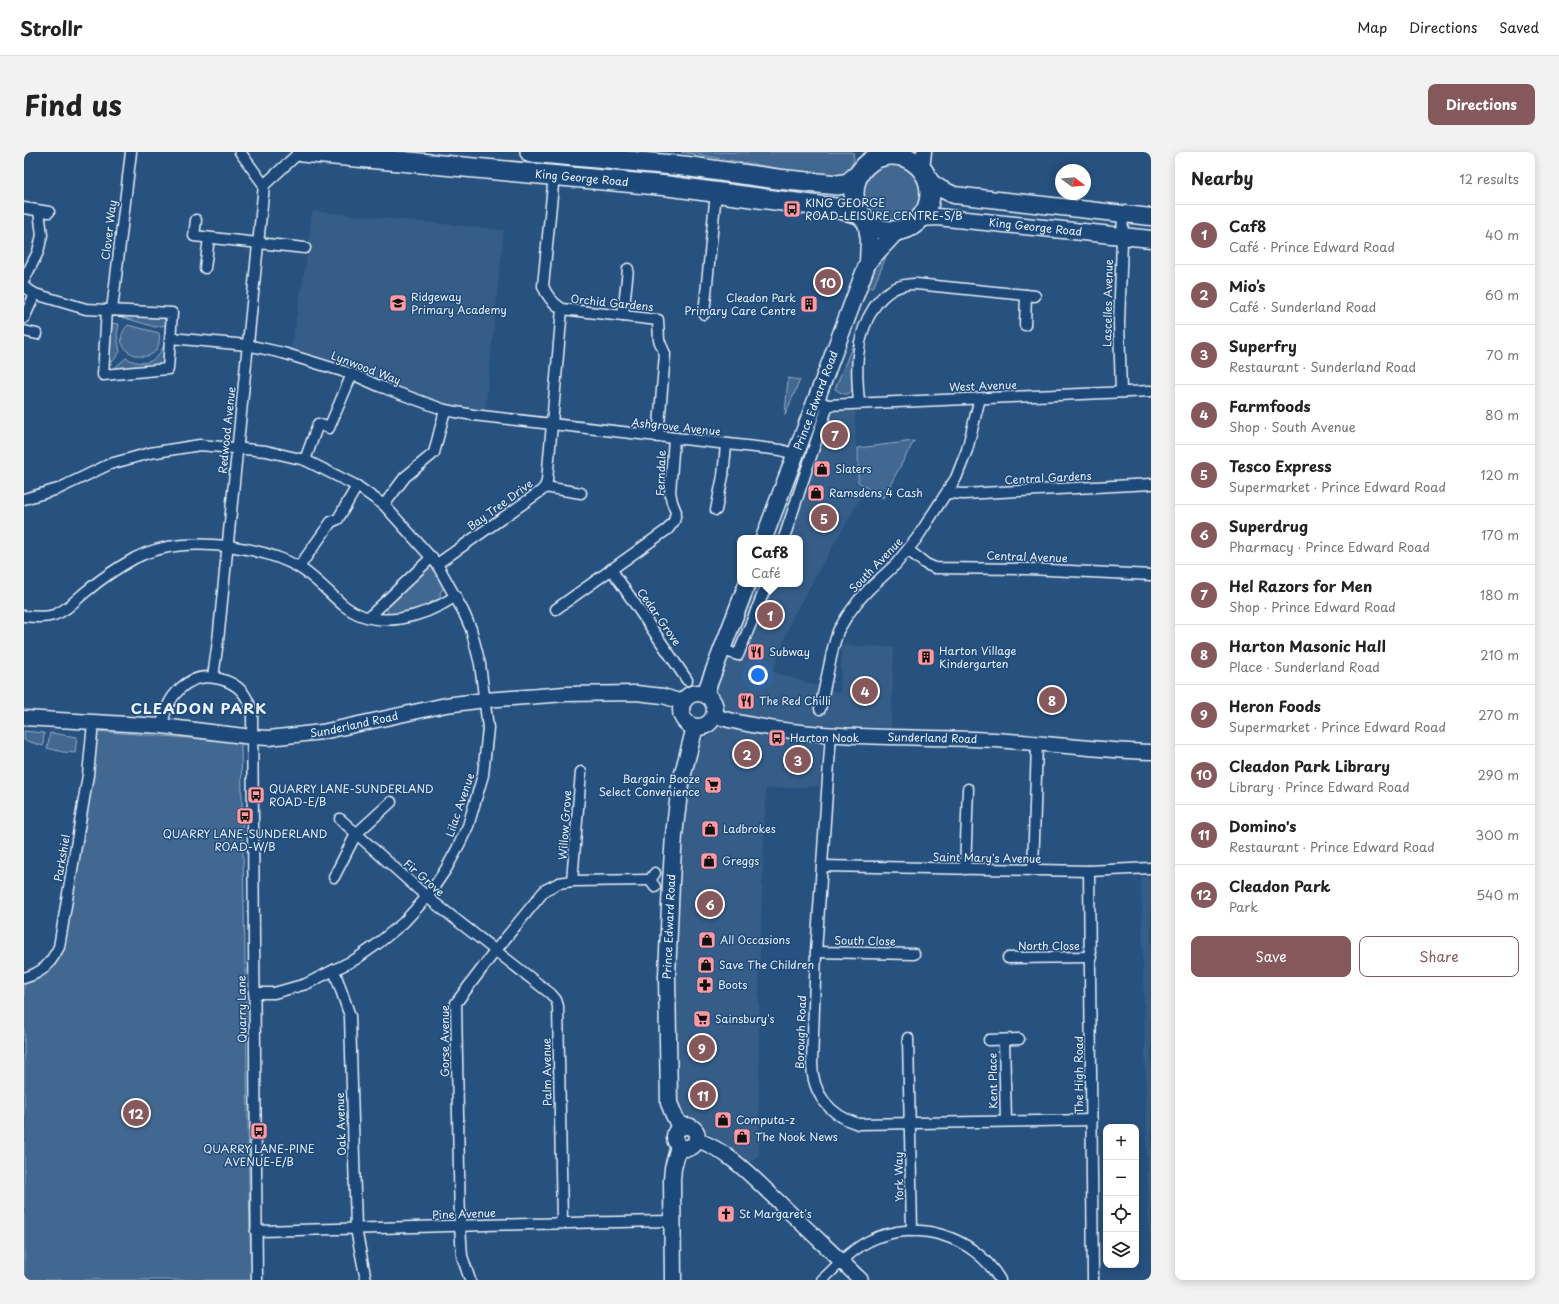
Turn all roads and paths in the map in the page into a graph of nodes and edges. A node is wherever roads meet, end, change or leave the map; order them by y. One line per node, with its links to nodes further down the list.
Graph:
1 (131, 152): 32 (street, Clover Way)
2 (240, 152): 11 (street)
3 (301, 152): 9 (highway, King George Road); 11 (street)
4 (530, 152): 6 (highway, King George Road)
5 (892, 153): 7 (highway); 8 (highway)
6 (580, 157): 7 (highway, King George Road); 10 (highway)
7 (862, 164): 16 (highway)
8 (925, 167): 14 (main road, King George Road); 17 (highway)
9 (554, 175): 10 (highway, King George Road); 31 (street, Orchid Gardens)
10 (578, 178): 12 (highway, King George Road)
11 (264, 185): 23 (street, Redwood Avenue)
12 (716, 192): 16 (highway, King George Road); 33 (street)
13 (24, 208): 28 (street)
14 (1123, 214): 15 (main road, King George Road); 20 (street, Lascelles Avenue)
15 (1151, 217)
16 (863, 218): 19 (highway); 25 (main road, Prince Edward Road)
17 (921, 218): 19 (highway); 20 (main road, King George Road)
18 (196, 220): 21 (street)
19 (897, 230): 25 (main road, Prince Edward Road)
20 (1122, 236): 22 (main road, King George Road); 43 (street, Lascelles Avenue)
21 (209, 238): 23 (street); 26 (street)
22 (1151, 239)
23 (258, 244): 24 (street); 40 (street, Redwood Avenue)
24 (305, 248)
25 (868, 262): 45 (main road, Prince Edward Road)
26 (205, 268)
27 (628, 269): 34 (street)
28 (24, 280)
29 (24, 287): 30 (street)
30 (35, 294): 32 (street); 35 (street)
31 (562, 309): 34 (street, Orchid Gardens); 48 (street, Bay Tree Drive)
32 (110, 310): 39 (street); 39 (street)
33 (704, 314)
34 (623, 316): 49 (street, Orchid Gardens)
35 (24, 318)
36 (1025, 325): 46 (street)
37 (24, 331): 38 (street)
38 (37, 334)
39 (170, 338): 40 (street, Lynwood Way)
40 (247, 345): 41 (street, Lynwood Way); 52 (street, Redwood Avenue)
41 (352, 374): 47 (street, Lynwood Way); 54 (street)
42 (1151, 391): 43 (street, West Avenue)
43 (1121, 392): 44 (street, West Avenue)
44 (980, 398): 46 (street, West Avenue); 59 (street, South Avenue)
45 (822, 403): 46 (street, West Avenue); 53 (main road, Prince Edward Road); 64 (street)
46 (859, 403)
47 (445, 410): 48 (street, Lynwood Way); 61 (street)
48 (552, 424): 49 (street, Ashgrove Avenue); 57 (street, Bay Tree Drive)
49 (658, 437): 50 (street, Ashgrove Avenue)
50 (674, 439): 51 (street, Ashgrove Avenue); 71 (street, Ferndale)
51 (726, 445): 53 (street, Ashgrove Avenue); 62 (street)
52 (237, 448): 54 (street, Lilac Avenue); 60 (street, Lilac Avenue); 67 (street, Redwood Avenue)
53 (796, 455): 63 (main road, Prince Edward Road)
54 (305, 460): 56 (street, Lilac Avenue)
55 (1151, 484): 59 (street, Central Gardens)
56 (357, 486): 61 (street, Lilac Avenue); 70 (street)
57 (545, 487): 58 (street); 69 (street, Bay Tree Drive)
58 (581, 493)
59 (947, 493): 68 (street, South Avenue)
60 (24, 499)
61 (384, 505): 69 (street, Lilac Avenue)
62 (716, 510)
63 (771, 520): 64 (street); 65 (main road, Prince Edward Road)
64 (788, 526): 66 (street)
65 (765, 535)
66 (785, 535)
67 (227, 546): 70 (street); 77 (street); 80 (street, Redwood Avenue)
68 (908, 550): 72 (street, Central Avenue); 85 (street, South Avenue)
69 (434, 560): 75 (street, Lilac Avenue); 78 (street, Bay Tree Drive)
70 (299, 567): 78 (street)
71 (611, 569): 76 (street); 81 (street, Cedar Grove)
72 (1151, 575)
73 (746, 587): 79 (main road)
74 (766, 587): 79 (street)
75 (456, 596): 78 (street); 83 (street, Lilac Avenue)
76 (556, 609)
77 (24, 616)
78 (369, 618)
79 (723, 650): 82 (main road)
80 (213, 677): 89 (street); 92 (street, Quarry Lane)
81 (687, 680)
82 (706, 694): 84 (main road); 86 (main road)
83 (485, 700): 84 (street, Sunderland Road); 92 (street, Sunderland Road); 108 (street, Lilac Avenue)
84 (682, 702): 90 (main road)
85 (820, 709)
86 (714, 716): 90 (main road); 91 (street, Sunderland Road)
87 (24, 718): 88 (street, Sunderland Road)
88 (92, 723): 89 (street, Sunderland Road); 115 (street, Parkshiel)
89 (162, 726): 92 (street, Sunderland Road)
90 (695, 727): 124 (main road, Prince Edward Road)
91 (831, 734): 93 (street, Sunderland Road); 100 (street, Borough Road)
92 (252, 738): 116 (street, Quarry Lane)
93 (1037, 743): 94 (street, Sunderland Road); 103 (street)
94 (1151, 752)
95 (581, 772): 107 (street, Willow Grove)
96 (968, 789): 102 (street)
97 (391, 802): 99 (street)
98 (340, 819): 99 (street, Fir Grove)
99 (356, 834): 105 (street); 108 (street, Fir Grove)
100 (822, 866): 102 (street, Saint Mary's Avenue); 110 (street, Borough Road)
101 (1151, 868): 104 (street, Saint Mary's Avenue)
102 (965, 870): 103 (street, Saint Mary's Avenue)
103 (1033, 870): 104 (street, Saint Mary's Avenue)
104 (1089, 871): 112 (street, The High Road)
105 (334, 877)
106 (653, 880): 107 (street, Gorse Avenue)
107 (572, 881): 109 (street, Gorse Avenue)
108 (427, 897): 109 (street, Fir Grove); 114 (street, Lilac Avenue)
109 (496, 950): 128 (street, Palm Avenue); 129 (street, Gorse Avenue)
110 (816, 952): 111 (street, South Close); 123 (street, Borough Road)
111 (914, 954)
112 (1091, 957): 113 (street, North Close); 121 (street, The High Road)
113 (1008, 958)
114 (334, 970): 116 (street, Lilac Avenue); 130 (street, Oak Avenue)
115 (24, 978)
116 (254, 993): 131 (street, Quarry Lane)
117 (908, 1038): 123 (street, York Way)
118 (1018, 1039): 120 (street, Kent Place)
119 (989, 1040): 120 (street, Kent Place)
120 (1004, 1040): 122 (street, Kent Place)
121 (1092, 1120): 122 (street, Borough Road); 141 (street, The High Road)
122 (1006, 1121): 123 (street, Borough Road)
123 (910, 1123): 132 (street, York Way)
124 (680, 1127): 125 (main road); 126 (main road)
125 (697, 1140): 126 (main road); 133 (street)
126 (679, 1146): 127 (main road)
127 (673, 1221): 128 (street, Pine Avenue); 137 (main road)
128 (562, 1222): 129 (street, Pine Avenue)
129 (460, 1226): 130 (street, Pine Avenue); 136 (street, Gorse Avenue)
130 (356, 1229): 131 (street, Pine Avenue); 135 (street, Oak Avenue)
131 (256, 1231): 134 (street, Quarry Lane)
132 (912, 1231): 133 (street); 140 (street)
133 (842, 1261): 138 (street); 139 (street)
134 (258, 1280)
135 (366, 1280)
136 (470, 1280)
137 (674, 1280)
138 (822, 1280)
139 (861, 1280)
140 (1000, 1280)
141 (1093, 1280)

